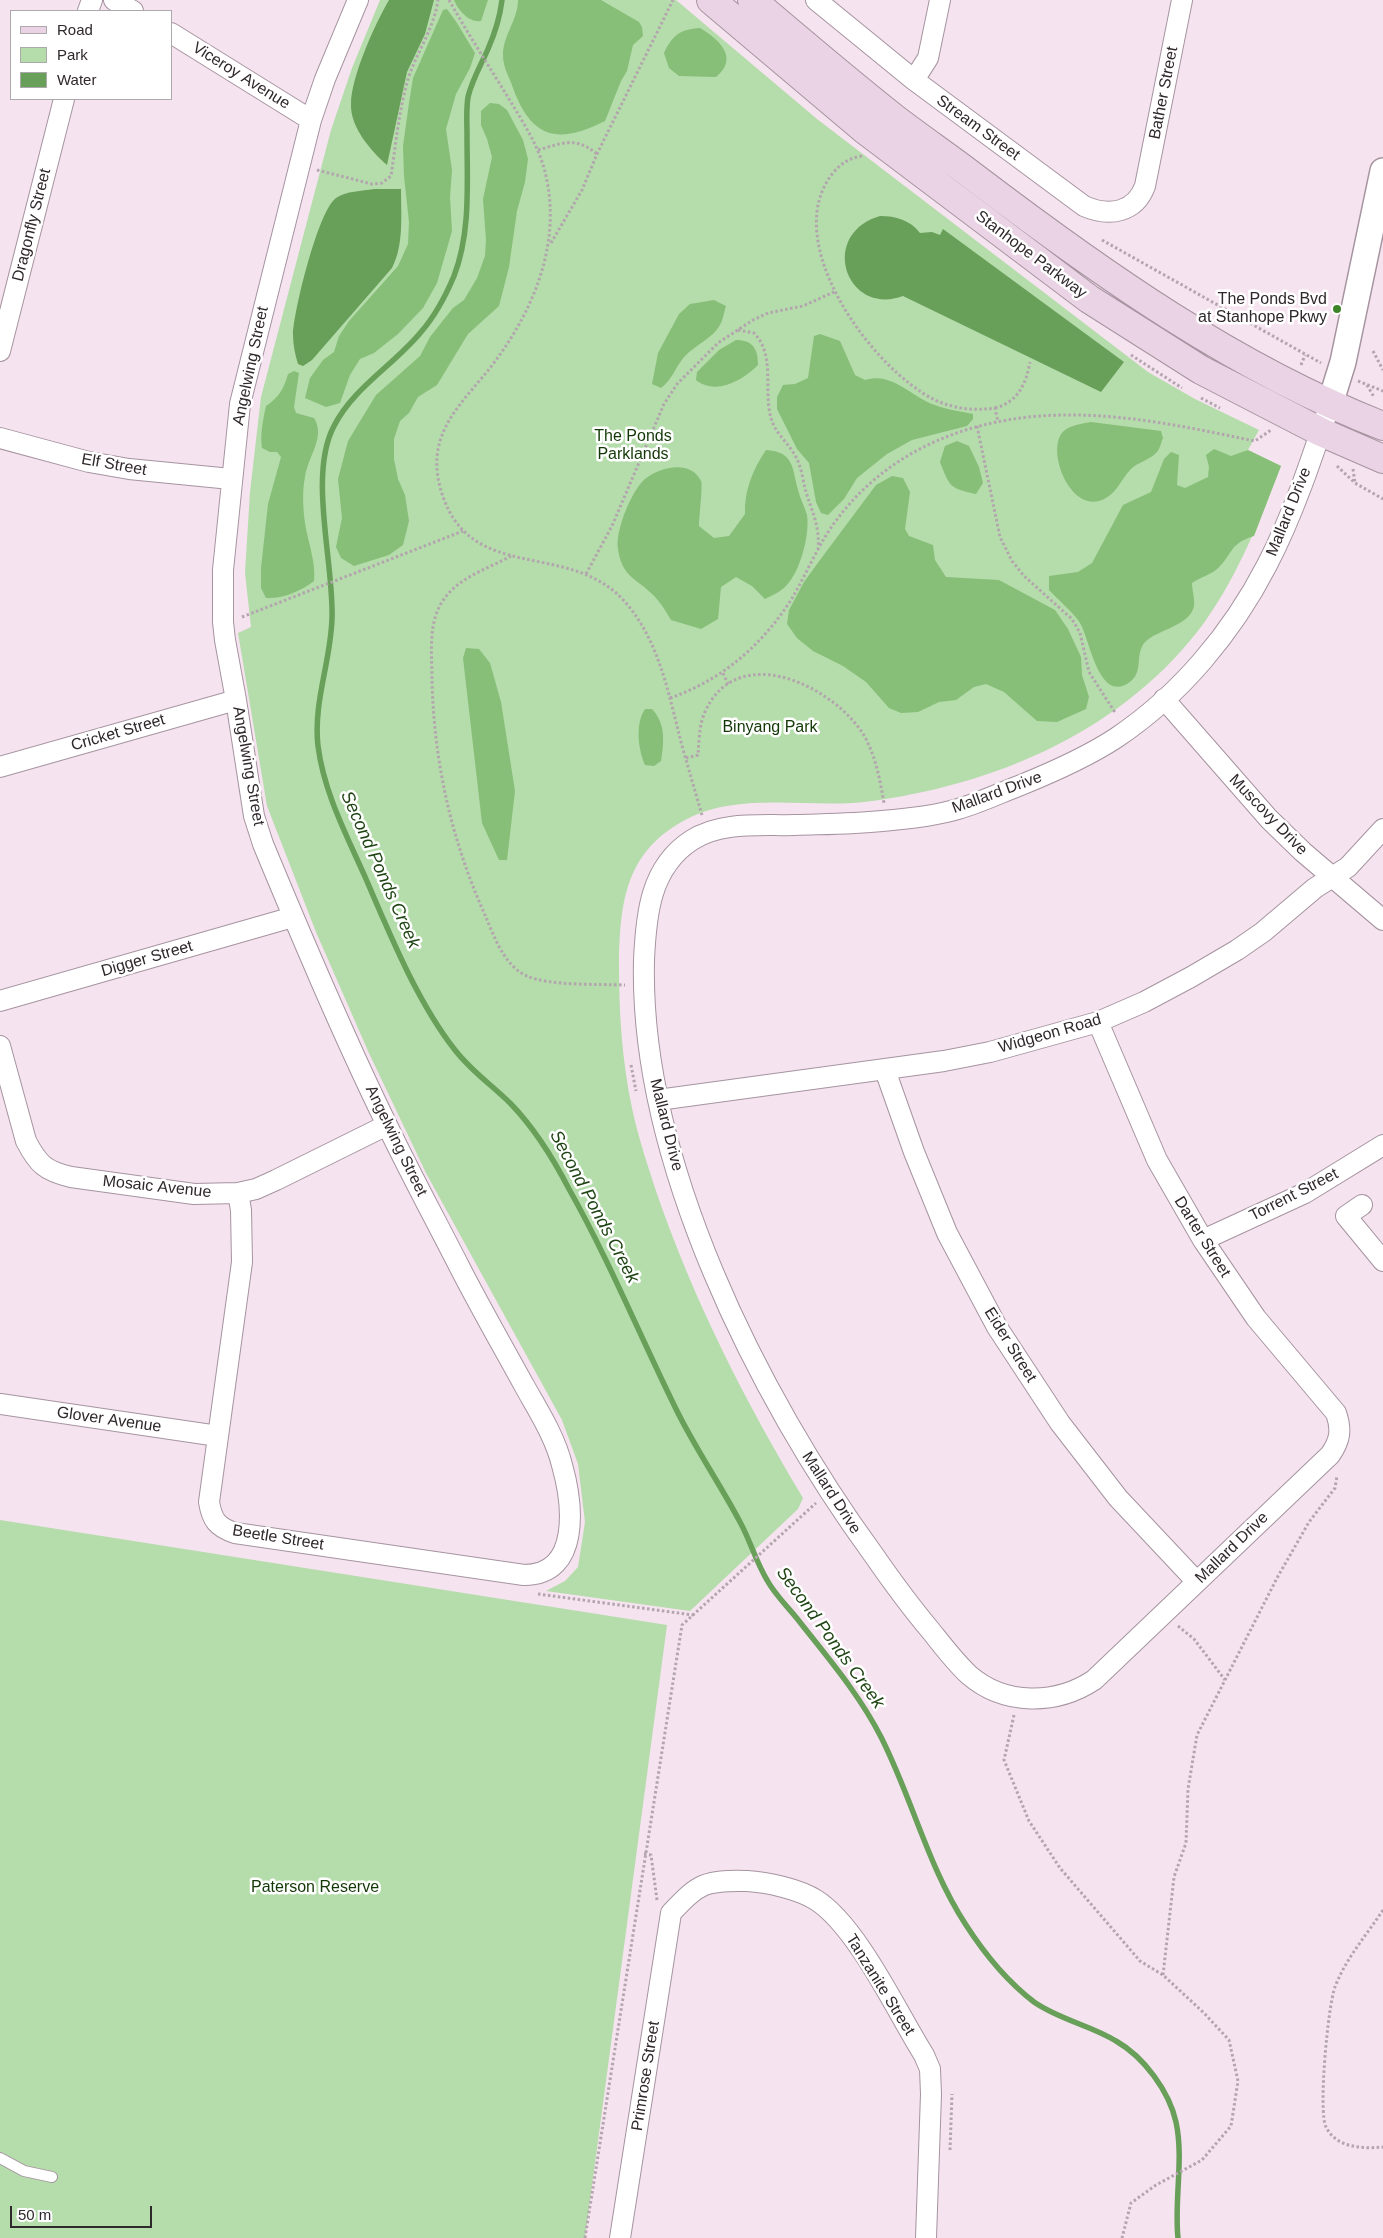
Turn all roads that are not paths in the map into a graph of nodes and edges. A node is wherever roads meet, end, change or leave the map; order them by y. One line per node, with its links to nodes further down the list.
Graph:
1 (114, 0): 8 (street)
2 (358, 0): 12 (street, Angelwing Street)
3 (711, 0): 18 (main road, Stanhope Parkway)
4 (752, 0): 16 (main road, Stanhope Parkway)
5 (816, 0): 10 (street, Stream Street)
6 (940, 0): 10 (street)
7 (1182, 0): 14 (street, Bather Street)
8 (131, 10)
9 (172, 34): 12 (street, Viceroy Avenue)
10 (914, 80): 14 (street, Stream Street)
11 (64, 100): 15 (street, Dragonfly Street)
12 (311, 120): 21 (street, Angelwing Street)
13 (1383, 171): 16 (street)
14 (1146, 186)
15 (0, 352)
16 (1330, 404): 17 (main road, Stanhope Parkway); 18 (street, Mallard Drive)
17 (1383, 426)
18 (1321, 432): 20 (main road, Stanhope Parkway); 22 (street, Mallard Drive)
19 (0, 438): 21 (street, Elf Street)
20 (1383, 459)
21 (231, 480): 23 (street, Angelwing Street)
22 (1164, 699): 26 (street, Muscovy Drive); 33 (street, Mallard Drive)
23 (236, 700): 24 (street, Cricket Street); 27 (street, Angelwing Street)
24 (0, 767)
25 (1383, 828): 26 (street, Widgeon Road)
26 (1332, 878): 28 (street, Muscovy Drive); 30 (street, Widgeon Road)
27 (293, 917): 29 (street, Digger Street); 34 (street, Angelwing Street)
28 (1383, 920)
29 (0, 1000)
30 (1098, 1022): 32 (street, Widgeon Road); 38 (street, Darter Street)
31 (0, 1046): 36 (street, Mosaic Avenue)
32 (885, 1070): 33 (street, Widgeon Road); 44 (street, Eider Street)
33 (658, 1100): 44 (street, Mallard Drive)
34 (387, 1125): 36 (street, Mosaic Avenue); 43 (street, Angelwing Street)
35 (1383, 1145): 38 (street, Torrent Street)
36 (238, 1193): 42 (street, Beetle Street)
37 (1362, 1205): 39 (street)
38 (1203, 1240): 41 (street, Darter Street)
39 (1383, 1261)
40 (0, 1404): 42 (street, Glover Avenue)
41 (1340, 1431): 44 (street, Mallard Drive)
42 (218, 1436): 43 (street, Beetle Street)
43 (553, 1568)
44 (1197, 1582)
45 (663, 1906): 48 (street, Primrose Street); 49 (street, Tanzanite Street)
46 (0, 2158): 47 (lane)
47 (52, 2177)
48 (620, 2238)
49 (926, 2238)

